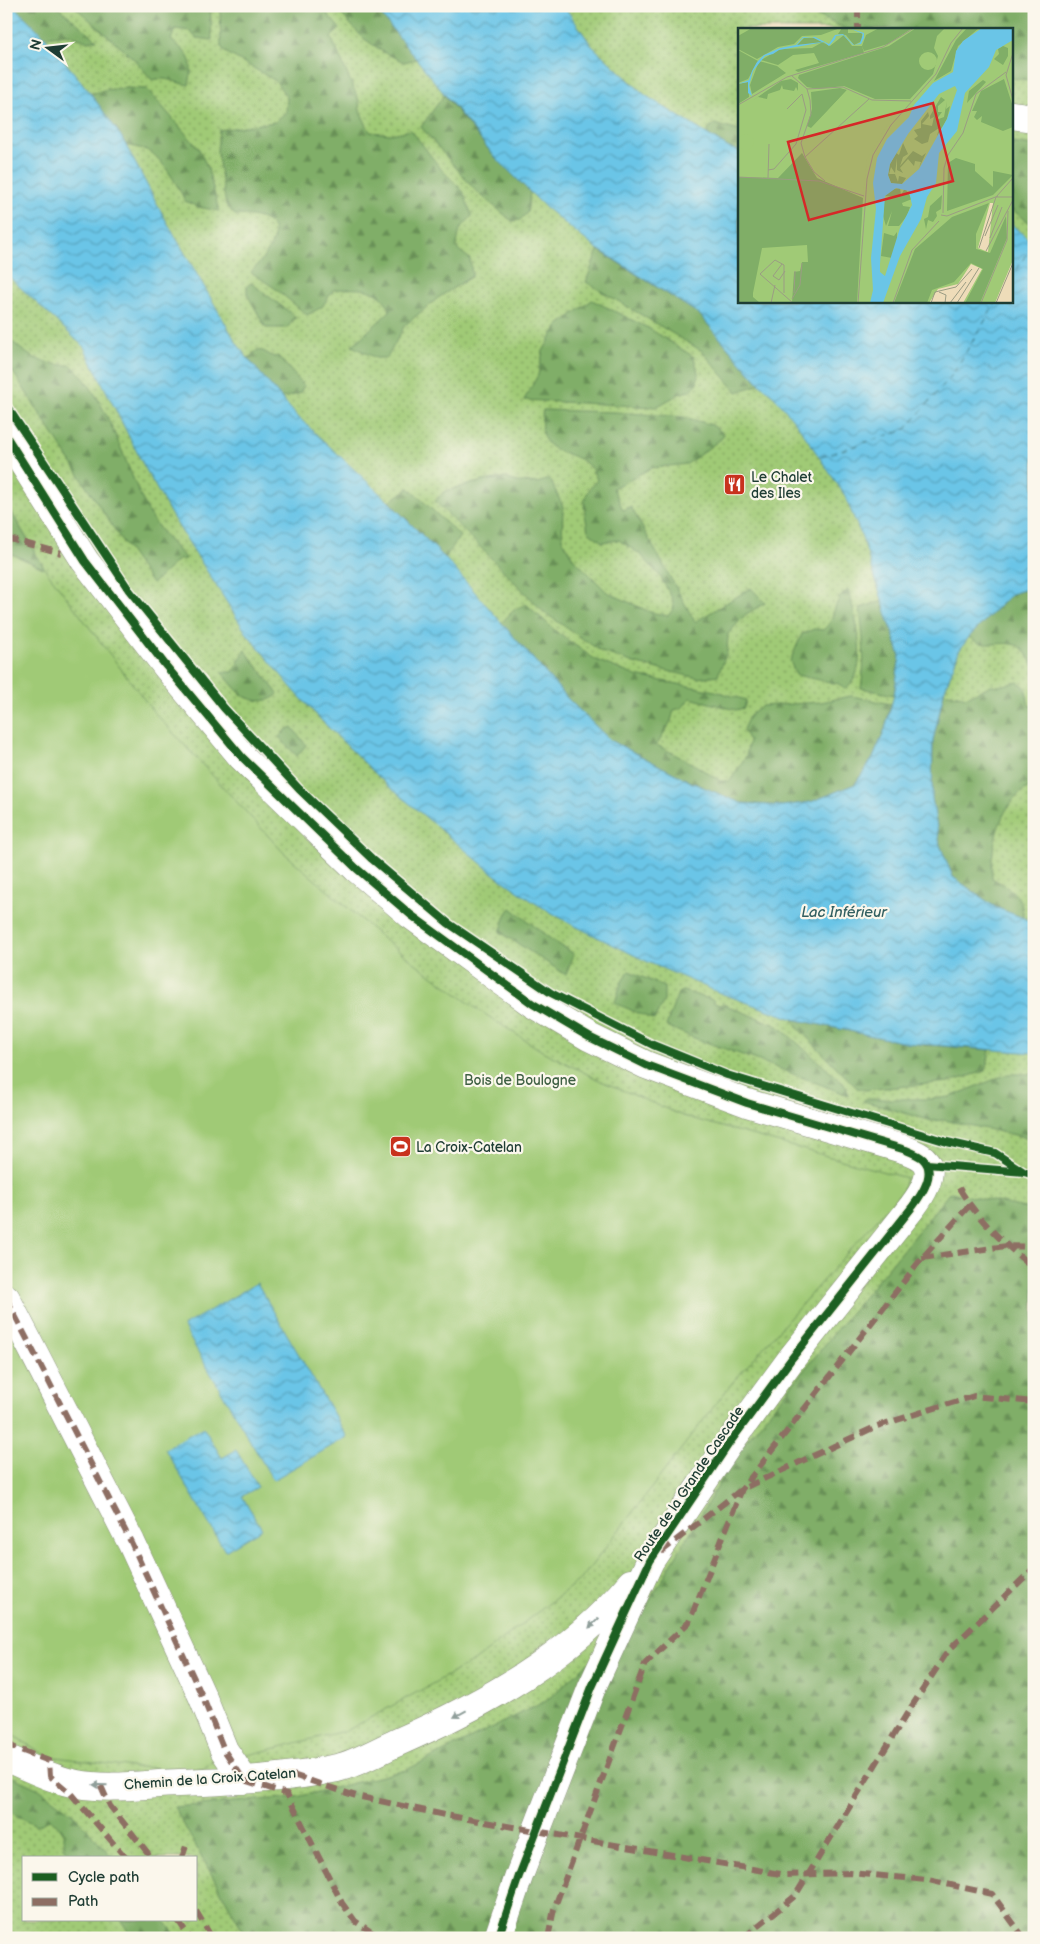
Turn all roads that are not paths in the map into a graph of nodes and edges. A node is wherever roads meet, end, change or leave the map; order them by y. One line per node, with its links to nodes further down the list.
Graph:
1 (1012, 115): 2 (street)
2 (1034, 118)
3 (6, 436): 5 (street, Route de la Grande Cascade)
4 (6, 1298): 7 (street)
5 (650, 1560): 7 (street, Chemin de la Croix Catelan, one-way to 7); 8 (street, Route de la Grande Cascade)
6 (6, 1758): 7 (street, Chemin de la Croix Catelan, one-way to 6)
7 (244, 1780)
8 (498, 1938)

